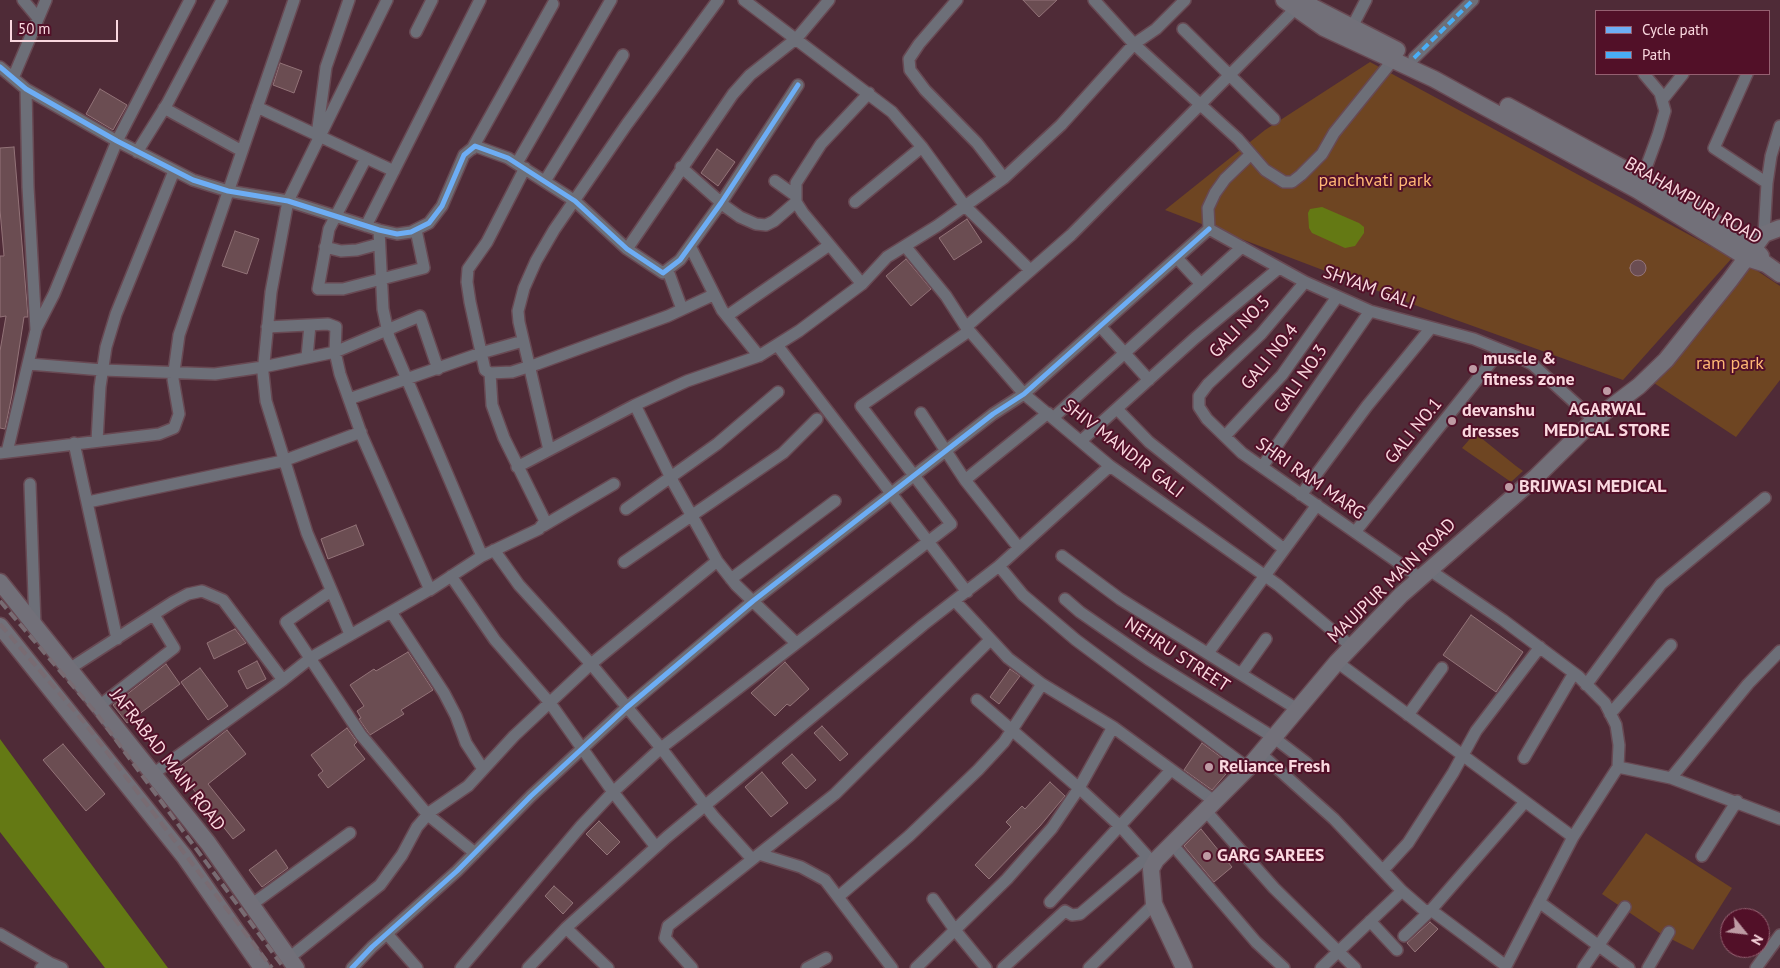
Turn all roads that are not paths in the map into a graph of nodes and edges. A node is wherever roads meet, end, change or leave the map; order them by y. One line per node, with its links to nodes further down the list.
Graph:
1 (23, 0): 22 (street)
2 (46, 0): 22 (street)
3 (190, 0): 46 (street)
4 (222, 0): 42 (street)
5 (294, 0): 41 (street)
6 (349, 0): 45 (street)
7 (387, 0): 45 (street)
8 (432, 0): 25 (street)
9 (480, 0): 55 (street)
10 (611, 0): 53 (street)
11 (718, 0): 65 (street)
12 (744, 0): 26 (street)
13 (829, 0): 26 (street)
14 (957, 0): 57 (street)
15 (1094, 0): 27 (street)
16 (1185, 0): 27 (street)
17 (1366, 0): 23 (street)
18 (1473, 0): 29 (street)
19 (1293, 3): 21 (street, BRAHAMPURI ROAD); 29 (street, BRAHAMPURI ROAD); 34 (street)
20 (553, 4): 48 (street)
21 (1316, 4): 23 (street, BRAHAMPURI ROAD)
22 (38, 18): 35 (street)
23 (1352, 27): 29 (street, BRAHAMPURI ROAD)
24 (1183, 29): 34 (street)
25 (416, 32)
26 (797, 38): 38 (street); 54 (street)
27 (1134, 44): 40 (street); 57 (street)
28 (623, 56): 58 (street)
29 (1402, 56): 51 (street); 61 (street, BRAHAMPURI ROAD)
30 (0, 67): 35 (street)
31 (1645, 75): 39 (street)
32 (1682, 75): 39 (street)
33 (1747, 75): 60 (street)
34 (1230, 76): 40 (street); 43 (street)
35 (13, 78): 37 (street)
36 (798, 85): 67 (street)
37 (26, 89): 46 (street); 103 (street)
38 (870, 93): 47 (street); 63 (street)
39 (1663, 99): 61 (street)
40 (1202, 106): 51 (street); 86 (street)
41 (257, 107): 45 (street); 49 (street)
42 (164, 108): 49 (street); 50 (street)
43 (1274, 119)
44 (1780, 126): 60 (street)
45 (319, 136): 52 (street); 64 (street)
46 (117, 141): 50 (street); 103 (street)
47 (922, 147): 66 (street); 68 (street)
48 (472, 149): 53 (street); 74 (street)
49 (242, 151): 62 (street)
50 (137, 152): 56 (street)
51 (1251, 154): 72 (street)
52 (366, 158): 55 (street); 69 (street)
53 (521, 165): 58 (street); 109 (street)
54 (681, 167): 67 (street); 82 (street)
55 (394, 171): 70 (street)
56 (174, 172): 62 (street); 117 (street)
57 (1004, 178): 68 (street)
58 (545, 181): 65 (street)
59 (775, 181): 63 (street)
60 (1767, 183): 75 (street)
61 (1640, 184): 83 (street, BRAHAMPURI ROAD)
62 (228, 191): 64 (street); 119 (street)
63 (796, 199): 67 (street); 78 (street)
64 (288, 201): 69 (street); 100 (street)
65 (575, 201): 82 (street); 105 (street)
66 (855, 202)
67 (721, 203): 77 (street)
68 (965, 206): 79 (street); 86 (street)
69 (335, 216): 70 (street); 80 (street)
70 (366, 226): 73 (street)
71 (1780, 228): 75 (street)
72 (1210, 229): 81 (street, SHYAM GALI); 84 (street)
73 (379, 230): 74 (street); 76 (street)
74 (416, 230): 89 (street)
75 (1764, 234): 83 (street, MAUJPUR MAIN ROAD)
76 (379, 244): 80 (street); 89 (street)
77 (690, 246): 87 (street); 93 (street)
78 (828, 246): 91 (street); 97 (street)
79 (904, 246): 91 (street); 102 (street, SHIV MANDIR GALI)
80 (325, 247): 89 (street)
81 (1242, 247): 85 (street, SHYAM GALI); 92 (street)
82 (627, 249): 87 (street)
83 (1751, 253): 88 (street, BRAHAMPURI ROAD); 131 (street, MAUJPUR MAIN ROAD)
84 (1177, 258): 92 (street); 99 (street)
85 (1279, 268): 90 (street, SHYAM GALI); 120 (street)
86 (1030, 270): 102 (street)
87 (668, 271): 95 (street)
88 (1780, 274)
89 (381, 280): 104 (street)
90 (1305, 282): 94 (street, SHYAM GALI); 124 (street, GALI NO.5)
91 (862, 284): 106 (street)
92 (1201, 284): 110 (street)
93 (712, 294): 95 (street); 97 (street)
94 (1338, 297): 96 (street, SHYAM GALI); 133 (street, GALI NO.4)
95 (682, 309): 114 (street)
96 (1370, 311): 101 (street, SHYAM GALI); 143 (street, GALI NO.3)
97 (727, 316): 111 (street)
98 (310, 325): 100 (street); 108 (street); 112 (street)
99 (1100, 326): 110 (street); 123 (street)
100 (267, 327): 115 (street)
101 (1430, 328): 107 (street, SHYAM GALI); 150 (street)
102 (968, 329): 123 (street, SHIV MANDIR GALI); 144 (street)
103 (36, 330): 113 (street)
104 (387, 330): 108 (street); 116 (street); 121 (street)
105 (523, 341): 109 (street); 114 (street)
106 (777, 345): 111 (street); 149 (street)
107 (1500, 351): 131 (street, SHYAM GALI); 158 (street, GALI NO.1)
108 (335, 352): 112 (street); 125 (street)
109 (481, 353): 116 (street); 118 (street)
110 (1125, 354): 120 (street); 129 (street)
111 (759, 356): 126 (street)
112 (307, 357): 115 (street)
113 (29, 364): 117 (street); 139 (street)
114 (529, 367): 118 (street); 137 (street)
115 (264, 368): 119 (street); 140 (street)
116 (438, 369): 121 (street)
117 (102, 370): 119 (street); 134 (street)
118 (490, 373): 142 (street)
119 (173, 374): 134 (street)
120 (1149, 380): 127 (street)
121 (406, 381): 125 (street); 163 (street)
122 (778, 392): 145 (street)
123 (1024, 394): 129 (street, SHIV MANDIR GALI); 138 (street)
124 (1199, 396): 133 (street, SHRI RAM MARG)
125 (349, 399): 132 (street)
126 (635, 405): 137 (street); 145 (street)
127 (1117, 409): 135 (street); 161 (street)
128 (920, 413): 138 (street)
129 (1051, 415): 135 (street, SHIV MANDIR GALI); 146 (street)
130 (817, 419): 156 (street)
131 (1594, 420): 168 (street, MAUJPUR MAIN ROAD)
132 (361, 432): 140 (street); 173 (street)
133 (1226, 435): 143 (street, SHRI RAM MARG)
134 (97, 440): 136 (street)
135 (1082, 440): 141 (street, SHIV MANDIR GALI)
136 (74, 443): 139 (street); 153 (street)
137 (549, 450): 142 (street)
138 (946, 451): 144 (street); 146 (street)
139 (4, 452)
140 (284, 461): 153 (street); 174 (street)
141 (1110, 466): 160 (street); 169 (street, SHIV MANDIR GALI)
142 (517, 467): 157 (street)
143 (1262, 467): 150 (street, SHRI RAM MARG)
144 (914, 476): 149 (street); 159 (street)
145 (671, 478): 155 (street); 156 (street)
146 (965, 480): 160 (street)
147 (30, 484): 181 (street)
148 (614, 484): 157 (street)
149 (890, 494): 159 (street); 177 (street)
150 (1301, 495): 154 (street, SHRI RAM MARG)
151 (1765, 498): 202 (street)
152 (835, 501): 171 (street)
153 (88, 502): 184 (street)
154 (1317, 506): 158 (street, SHRI RAM MARG); 161 (street)
155 (626, 509)
156 (691, 516): 165 (street); 166 (street)
157 (542, 526): 162 (street)
158 (1355, 532): 168 (street, SHRI RAM MARG)
159 (928, 542): 175 (street); 187 (street)
160 (1019, 548): 167 (street)
161 (1284, 549): 169 (street)
162 (494, 550): 163 (street); 195 (street)
163 (482, 556): 170 (street)
164 (1062, 556): 191 (street)
165 (717, 561): 171 (street); 195 (street)
166 (624, 562)
167 (999, 566): 175 (street); 220 (street)
168 (1424, 573): 189 (street, MAUJPUR MAIN ROAD); 190 (street, SHRI RAM MARG)
169 (1264, 575): 189 (street, SHIV MANDIR GALI); 191 (street)
170 (451, 576): 173 (street); 204 (street)
171 (731, 579): 177 (street)
172 (0, 582): 181 (street, JAFRABAD MAIN ROAD)
173 (429, 590): 179 (street)
174 (332, 591): 183 (street); 193 (street)
175 (967, 592): 178 (street)
176 (1064, 599): 212 (street, NEHRU STREET)
177 (753, 601): 187 (street); 206 (street)
178 (955, 601): 186 (street); 230 (street)
179 (391, 612): 183 (street); 221 (street)
180 (154, 615): 184 (street); 200 (street); 205 (street)
181 (34, 625): 197 (street, JAFRABAD MAIN ROAD)
182 (0, 626): 268 (street)
183 (350, 634): 193 (street)
184 (117, 639): 197 (street)
185 (1266, 639): 198 (street)
186 (990, 640): 201 (street); 240 (street)
187 (796, 643): 213 (street)
188 (1671, 645): 208 (street)
189 (1351, 646): 194 (street, MAUJPUR MAIN ROAD)
190 (1540, 647): 199 (street, SHRI RAM MARG); 216 (street)
191 (1208, 652): 198 (street)
192 (1780, 652): 224 (street)
193 (308, 659): 200 (street); 231 (street)
194 (1337, 662): 207 (street, MAUJPUR MAIN ROAD); 209 (street)
195 (591, 664): 204 (street); 206 (street)
196 (1442, 668): 209 (street)
197 (70, 669): 205 (street, JAFRABAD MAIN ROAD)
198 (1241, 674): 207 (street)
199 (1574, 674): 202 (street, SHRI RAM MARG); 217 (street)
200 (283, 680): 223 (street)
201 (1042, 684): 210 (street); 211 (street)
202 (1586, 685): 208 (street, SHRI RAM MARG)
203 (977, 700): 211 (street)
204 (550, 703): 214 (street); 221 (street)
205 (99, 706): 223 (street, JAFRABAD MAIN ROAD)
206 (626, 708): 213 (street); 214 (street)
207 (1297, 709): 212 (street, MAUJPUR MAIN ROAD)
208 (1610, 714): 219 (street, SHRI RAM MARG)
209 (1408, 715): 216 (street)
210 (1113, 728): 222 (street); 225 (street)
211 (1012, 732): 225 (street); 244 (street)
212 (1273, 737): 215 (street, MAUJPUR MAIN ROAD); 218 (street, NEHRU STREET)
213 (661, 748): 226 (street); 230 (street)
214 (582, 749): 226 (street); 238 (street)
215 (1260, 753): 220 (street, MAUJPUR MAIN ROAD); 242 (street)
216 (1463, 756): 228 (street); 242 (street)
217 (1524, 758)
218 (1307, 763)
219 (1618, 767): 224 (street); 235 (street)
220 (1248, 768): 229 (street, MAUJPUR MAIN ROAD)
221 (483, 770): 231 (street)
222 (1171, 770): 229 (street); 233 (street)
223 (153, 774): 249 (street, JAFRABAD MAIN ROAD)
224 (1672, 778): 227 (street)
225 (1079, 788): 233 (street); 254 (street)
226 (613, 792): 237 (street); 271 (street)
227 (1737, 801): 232 (street); 239 (street)
228 (1526, 802): 235 (street); 251 (street)
229 (1210, 805): 236 (street, MAUJPUR MAIN ROAD); 262 (street)
230 (706, 807): 237 (street); 240 (street)
231 (428, 815): 238 (street); 264 (street)
232 (1780, 818)
233 (1121, 827): 241 (street); 246 (street)
234 (350, 833): 249 (street)
235 (1573, 837): 247 (street)
236 (1172, 844): 241 (street, MAUJPUR MAIN ROAD); 282 (street)
237 (656, 847): 253 (street)
238 (475, 853): 257 (street)
239 (1702, 856)
240 (756, 857): 244 (street); 274 (street)
241 (1150, 860): 248 (street); 279 (street)
242 (1384, 870): 243 (street)
243 (1402, 891): 251 (street); 252 (street)
244 (838, 897): 276 (street)
245 (933, 899): 254 (street)
246 (1050, 902)
247 (1539, 902): 260 (street); 266 (street)
248 (1154, 904): 280 (street); 281 (street)
249 (252, 905): 264 (street, JAFRABAD MAIN ROAD)
250 (1625, 907): 260 (street)
251 (1431, 910): 259 (street); 266 (street)
252 (1370, 921): 261 (street); 262 (street)
253 (566, 928): 272 (street); 273 (street)
254 (955, 930): 277 (street); 278 (street)
255 (1669, 932): 287 (street)
256 (0, 934): 265 (street)
257 (387, 934): 269 (street); 270 (street)
258 (1780, 935): 288 (street)
259 (1404, 936)
260 (1599, 945): 285 (street); 286 (street)
261 (1397, 950)
262 (1338, 951): 283 (street); 284 (street)
263 (826, 958): 275 (street)
264 (292, 963)
265 (45, 966): 267 (street)
266 (1506, 967)
267 (62, 968)
268 (262, 968)
269 (352, 968)
270 (417, 968)
271 (460, 968)
272 (528, 968)
273 (608, 968)
274 (692, 968)
275 (807, 968)
276 (892, 968)
277 (916, 968)
278 (986, 968)
279 (1003, 968)
280 (1089, 968)
281 (1184, 968)
282 (1284, 968)
283 (1321, 968)
284 (1355, 968)
285 (1583, 968)
286 (1629, 968)
287 (1648, 968)
288 (1756, 968)

